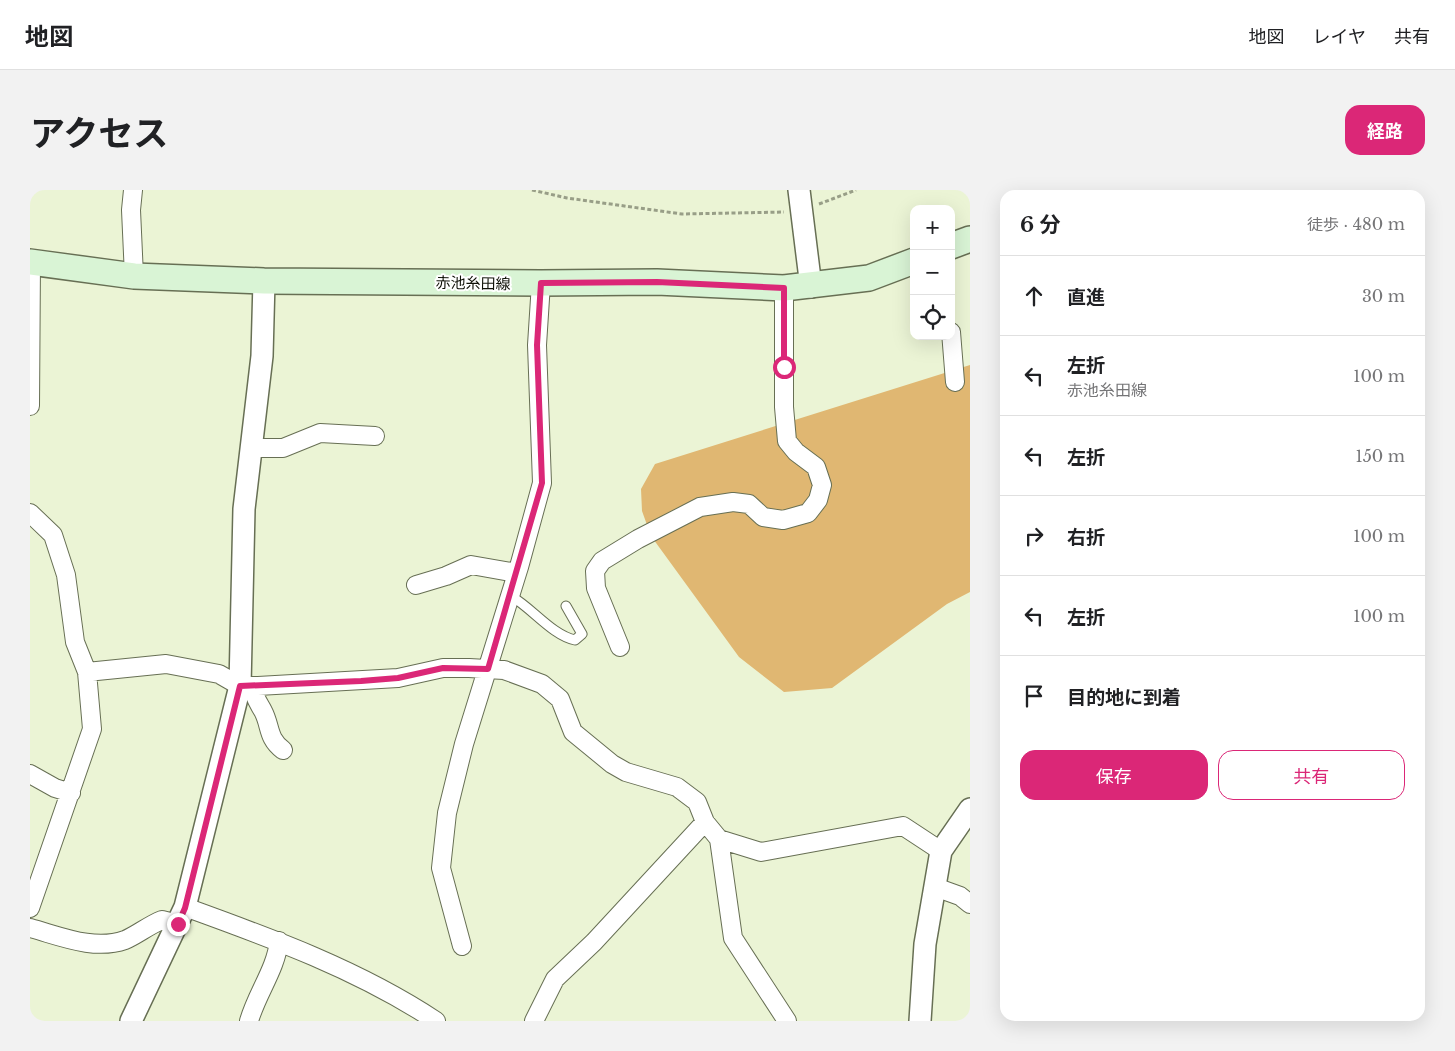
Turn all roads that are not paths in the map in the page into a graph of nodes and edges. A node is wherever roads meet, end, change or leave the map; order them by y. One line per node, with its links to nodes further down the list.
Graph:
1 (133, 190): 7 (street)
2 (801, 200): 10 (street)
3 (970, 239): 4 (main road)
4 (955, 245)
5 (31, 262): 7 (main road, 赤池糸田線); 14 (street)
6 (910, 263): 10 (main road, 赤池糸田線)
7 (134, 276): 8 (main road, 赤池糸田線)
8 (264, 281): 9 (main road, 赤池糸田線); 16 (street)
9 (541, 283): 11 (main road, 赤池糸田線); 18 (street)
10 (811, 287): 11 (main road, 赤池糸田線)
11 (784, 288): 22 (street)
12 (952, 340): 13 (street)
13 (955, 382)
14 (30, 406)
15 (375, 436): 16 (street)
16 (250, 448): 25 (street)
17 (30, 513): 24 (street)
18 (517, 573): 19 (street); 20 (street)
19 (416, 585)
20 (510, 596): 21 (lane); 23 (street)
21 (566, 606)
22 (620, 647)
23 (488, 669): 25 (street); 30 (street); 39 (street)
24 (87, 672): 25 (street); 28 (street)
25 (246, 686): 26 (street); 36 (street)
26 (283, 750)
27 (30, 774): 28 (street)
28 (71, 793): 35 (street)
29 (970, 809): 32 (street)
30 (706, 822): 31 (street); 43 (street)
31 (719, 839): 32 (street); 44 (street)
32 (940, 851): 33 (street)
33 (935, 887): 34 (street); 45 (street)
34 (970, 904)
35 (30, 908)
36 (182, 916): 37 (street); 38 (street); 40 (street)
37 (30, 928)
38 (279, 941): 41 (street); 42 (street)
39 (462, 946)
40 (132, 1021)
41 (250, 1021)
42 (436, 1021)
43 (534, 1021)
44 (788, 1021)
45 (920, 1021)

